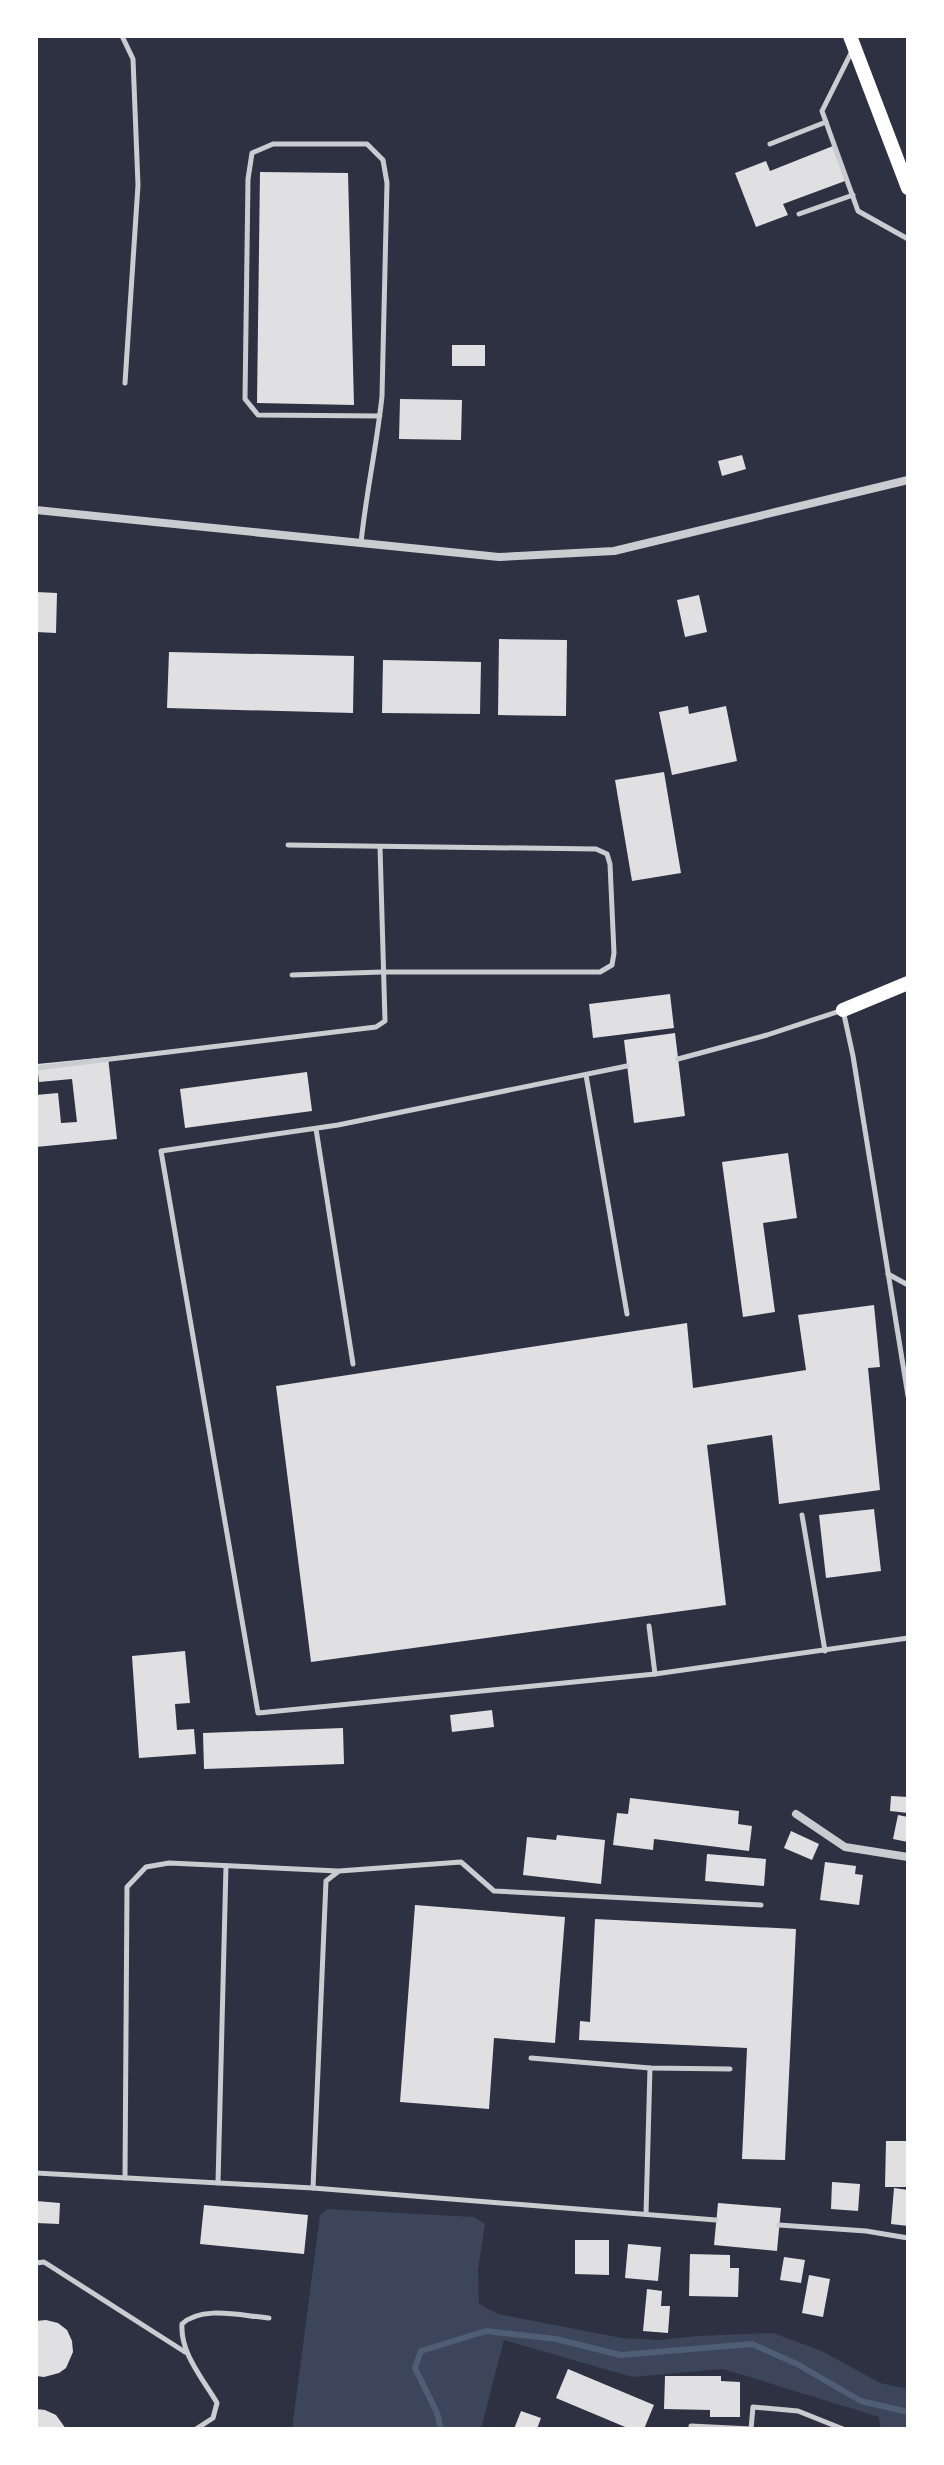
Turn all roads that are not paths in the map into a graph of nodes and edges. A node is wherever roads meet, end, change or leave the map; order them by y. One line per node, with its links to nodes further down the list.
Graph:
1 (122, 36): 9 (lane)
2 (852, 41): 3 (lane); 5 (main road)
3 (826, 122): 4 (lane); 6 (lane)
4 (770, 144)
5 (908, 188)
6 (853, 195): 7 (lane); 8 (lane)
7 (799, 214)
8 (908, 239)
9 (125, 383)
10 (380, 416): 10 (lane); 13 (lane)
11 (908, 480): 13 (street)
12 (36, 510): 13 (street)
13 (361, 543)
14 (288, 845): 15 (lane)
15 (380, 847): 16 (lane); 16 (lane)
16 (382, 972): 17 (lane); 22 (lane)
17 (292, 975)
18 (908, 983): 19 (main road)
19 (843, 1010): 20 (lane); 25 (lane)
20 (678, 1059)
21 (627, 1066): 23 (lane)
22 (36, 1068)
23 (586, 1075): 24 (lane); 27 (lane)
24 (316, 1129): 28 (lane); 34 (lane)
25 (887, 1273): 26 (lane); 29 (lane)
26 (908, 1285)
27 (627, 1314)
28 (353, 1364)
29 (908, 1396)
30 (802, 1515): 33 (lane)
31 (649, 1626): 34 (lane)
32 (908, 1638): 33 (lane)
33 (825, 1651): 34 (lane)
34 (655, 1674)
35 (796, 1814): 36 (street)
36 (908, 1857)
37 (226, 1866): 38 (lane); 44 (lane); 45 (lane)
38 (339, 1871): 39 (lane); 46 (lane)
39 (761, 1905)
40 (531, 2058): 41 (lane)
41 (650, 2068): 42 (lane); 47 (lane)
42 (730, 2069)
43 (36, 2173): 44 (lane)
44 (125, 2178): 45 (lane)
45 (218, 2183): 46 (lane)
46 (313, 2188): 47 (lane)
47 (646, 2214): 48 (lane)
48 (716, 2220)
49 (779, 2225): 50 (lane)
50 (908, 2238)
51 (36, 2263): 53 (lane)
52 (269, 2318): 53 (lane)
53 (187, 2353): 54 (lane)
54 (196, 2429)
55 (692, 2429): 56 (lane)
56 (843, 2429)

